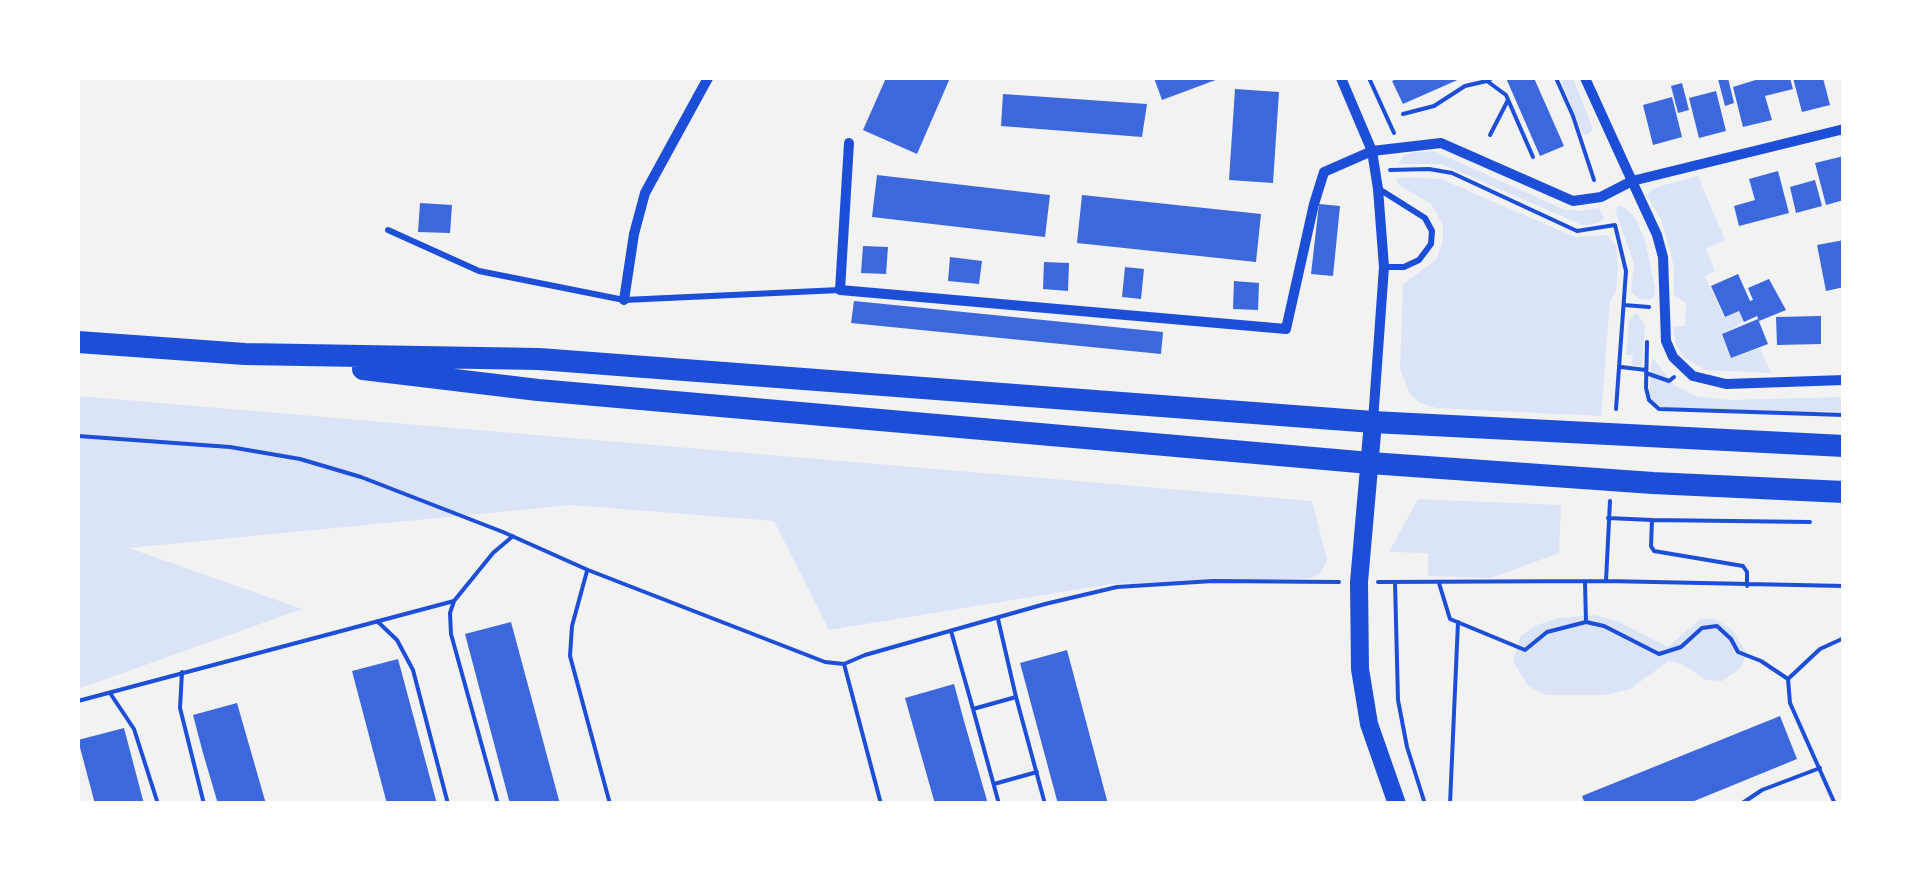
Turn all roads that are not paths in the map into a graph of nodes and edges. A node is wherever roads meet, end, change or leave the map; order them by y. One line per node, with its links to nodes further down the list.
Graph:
1 (708, 78): 12 (street)
2 (1340, 78): 6 (street)
3 (1585, 78): 7 (street)
4 (1844, 128): 7 (street)
5 (849, 144): 11 (street)
6 (1372, 151): 7 (street); 8 (street); 11 (street)
7 (1632, 182): 15 (street)
8 (1378, 188): 10 (street); 10 (lane)
9 (388, 230): 12 (lane)
10 (1384, 267): 16 (street)
11 (840, 290): 12 (lane)
12 (624, 300)
13 (78, 342): 14 (main road)
14 (246, 354): 16 (main road); 18 (main road)
15 (1844, 380)
16 (1373, 422): 17 (main road); 18 (street)
17 (1844, 446)
18 (1370, 463): 19 (main road); 20 (street)
19 (1844, 492)
20 (1397, 804)

